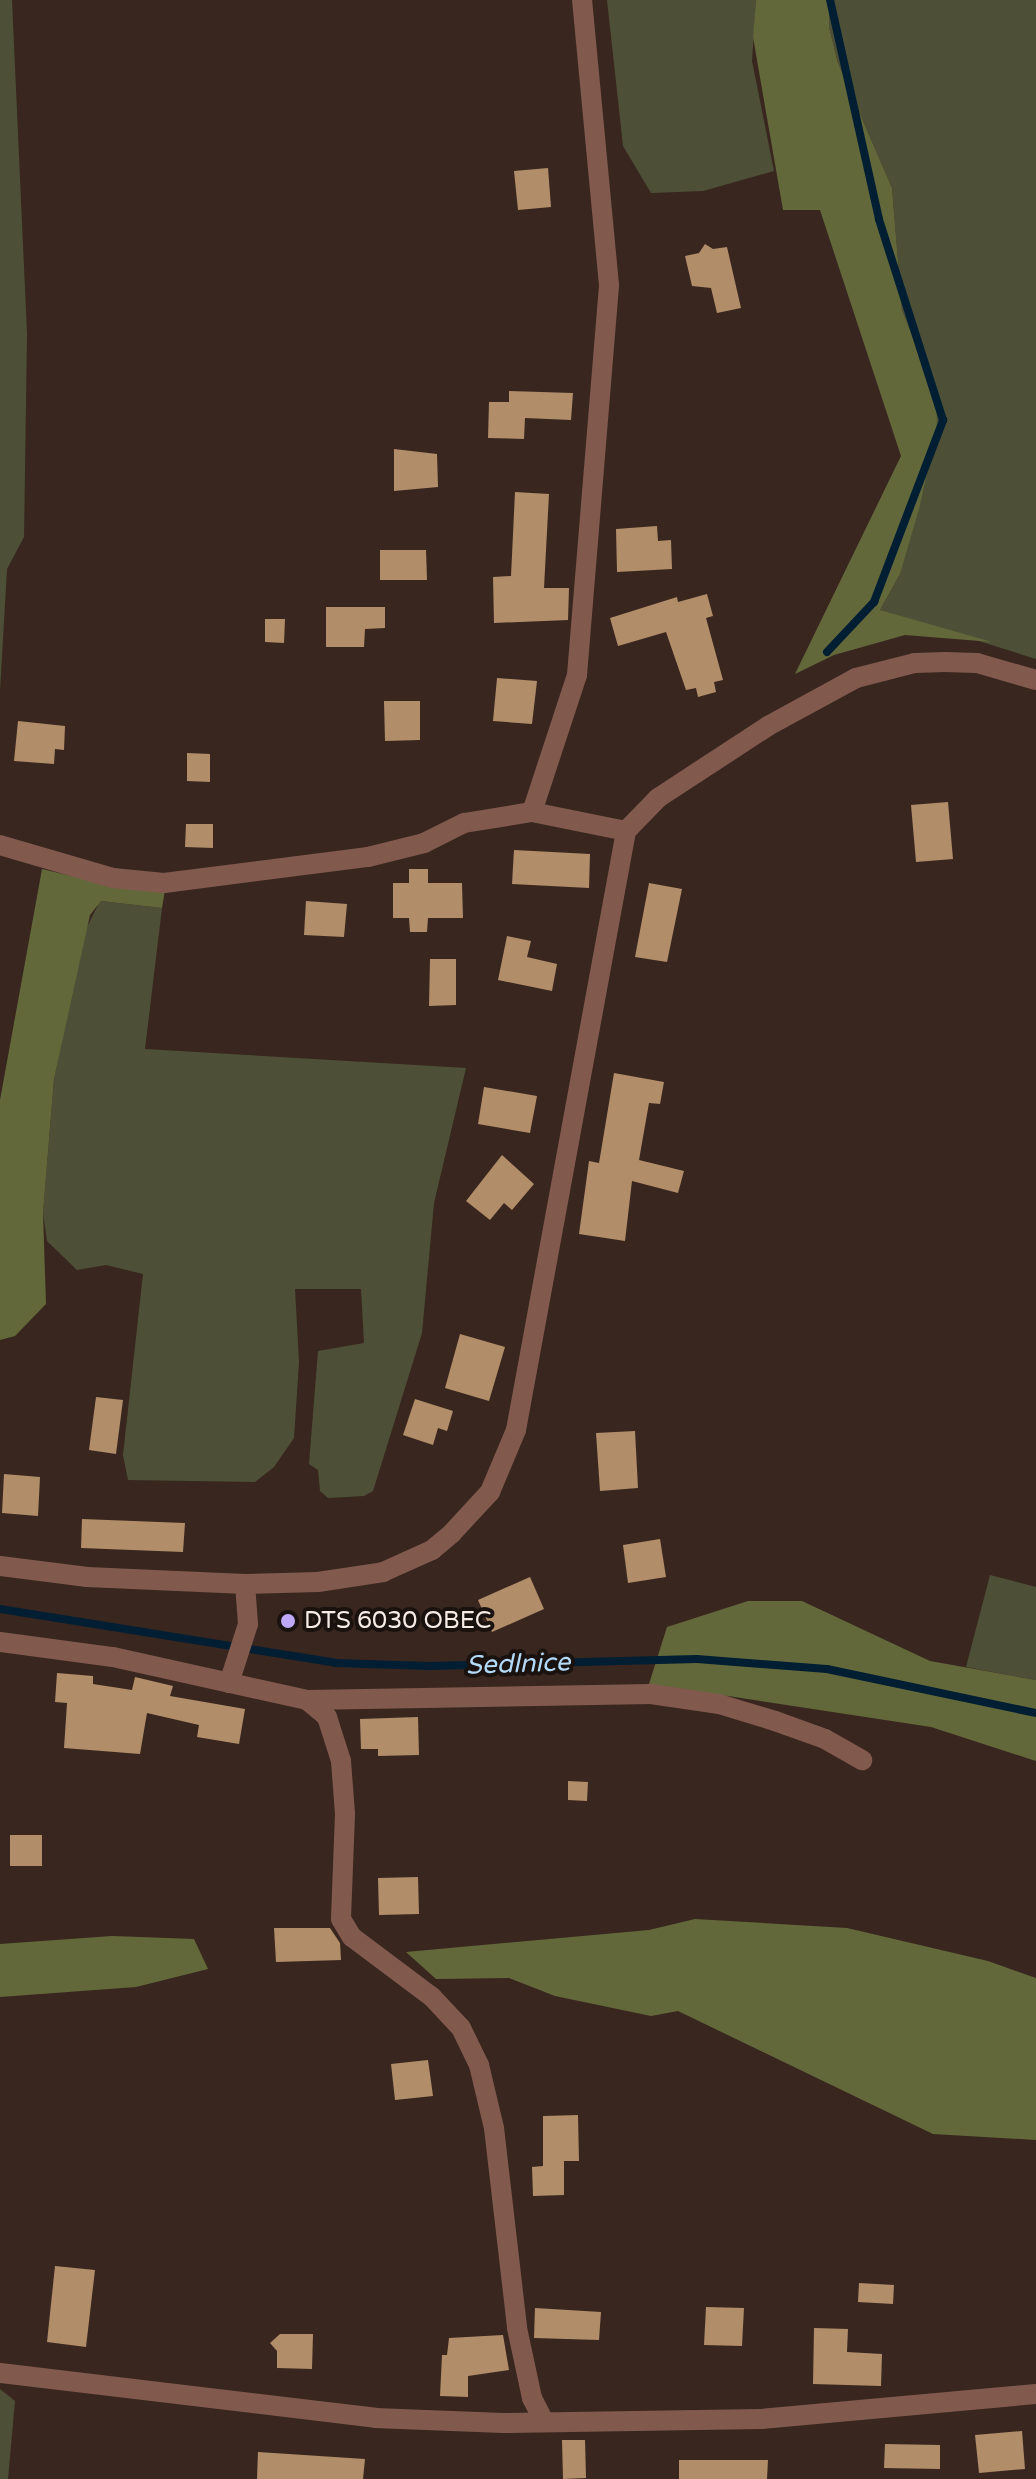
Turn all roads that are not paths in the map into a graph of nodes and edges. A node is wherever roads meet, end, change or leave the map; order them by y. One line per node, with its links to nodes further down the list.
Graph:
1 (582, 0): 3 (street)
2 (1036, 680): 4 (street)
3 (532, 812): 4 (street); 5 (street)
4 (626, 831): 7 (street)
5 (0, 845)
6 (0, 1566): 7 (street)
7 (245, 1584): 9 (street)
8 (0, 1642): 9 (street)
9 (233, 1675): 10 (street)
10 (307, 1700): 11 (street); 14 (street)
11 (862, 1760)
12 (0, 2373): 14 (street)
13 (1036, 2394): 14 (street)
14 (544, 2422)

